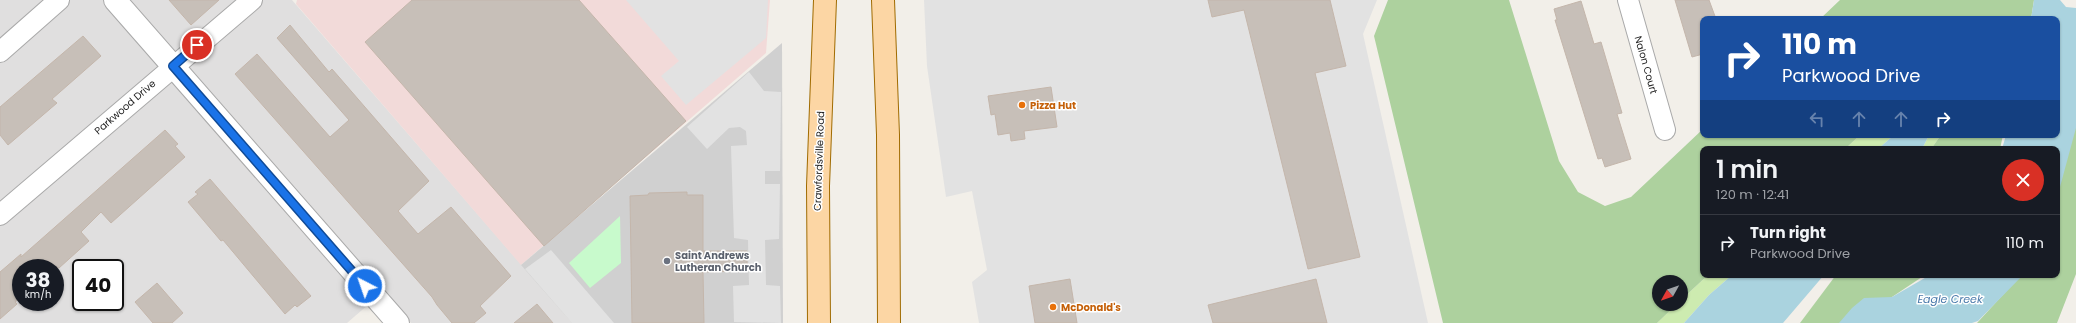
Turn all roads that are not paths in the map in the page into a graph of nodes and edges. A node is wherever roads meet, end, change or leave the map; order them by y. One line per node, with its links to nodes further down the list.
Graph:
1 (59, 0): 7 (street)
2 (115, 0): 8 (street)
3 (252, 0): 8 (street, Parkwood Drive)
4 (825, 0): 12 (main road, Crawfordsville Road)
5 (883, 0): 13 (main road)
6 (1628, 0): 9 (street, Nalon Court)
7 (0, 52)
8 (173, 66): 10 (street, Parkwood Drive); 11 (street)
9 (1665, 130)
10 (0, 215)
11 (398, 323)
12 (819, 323)
13 (889, 323)

